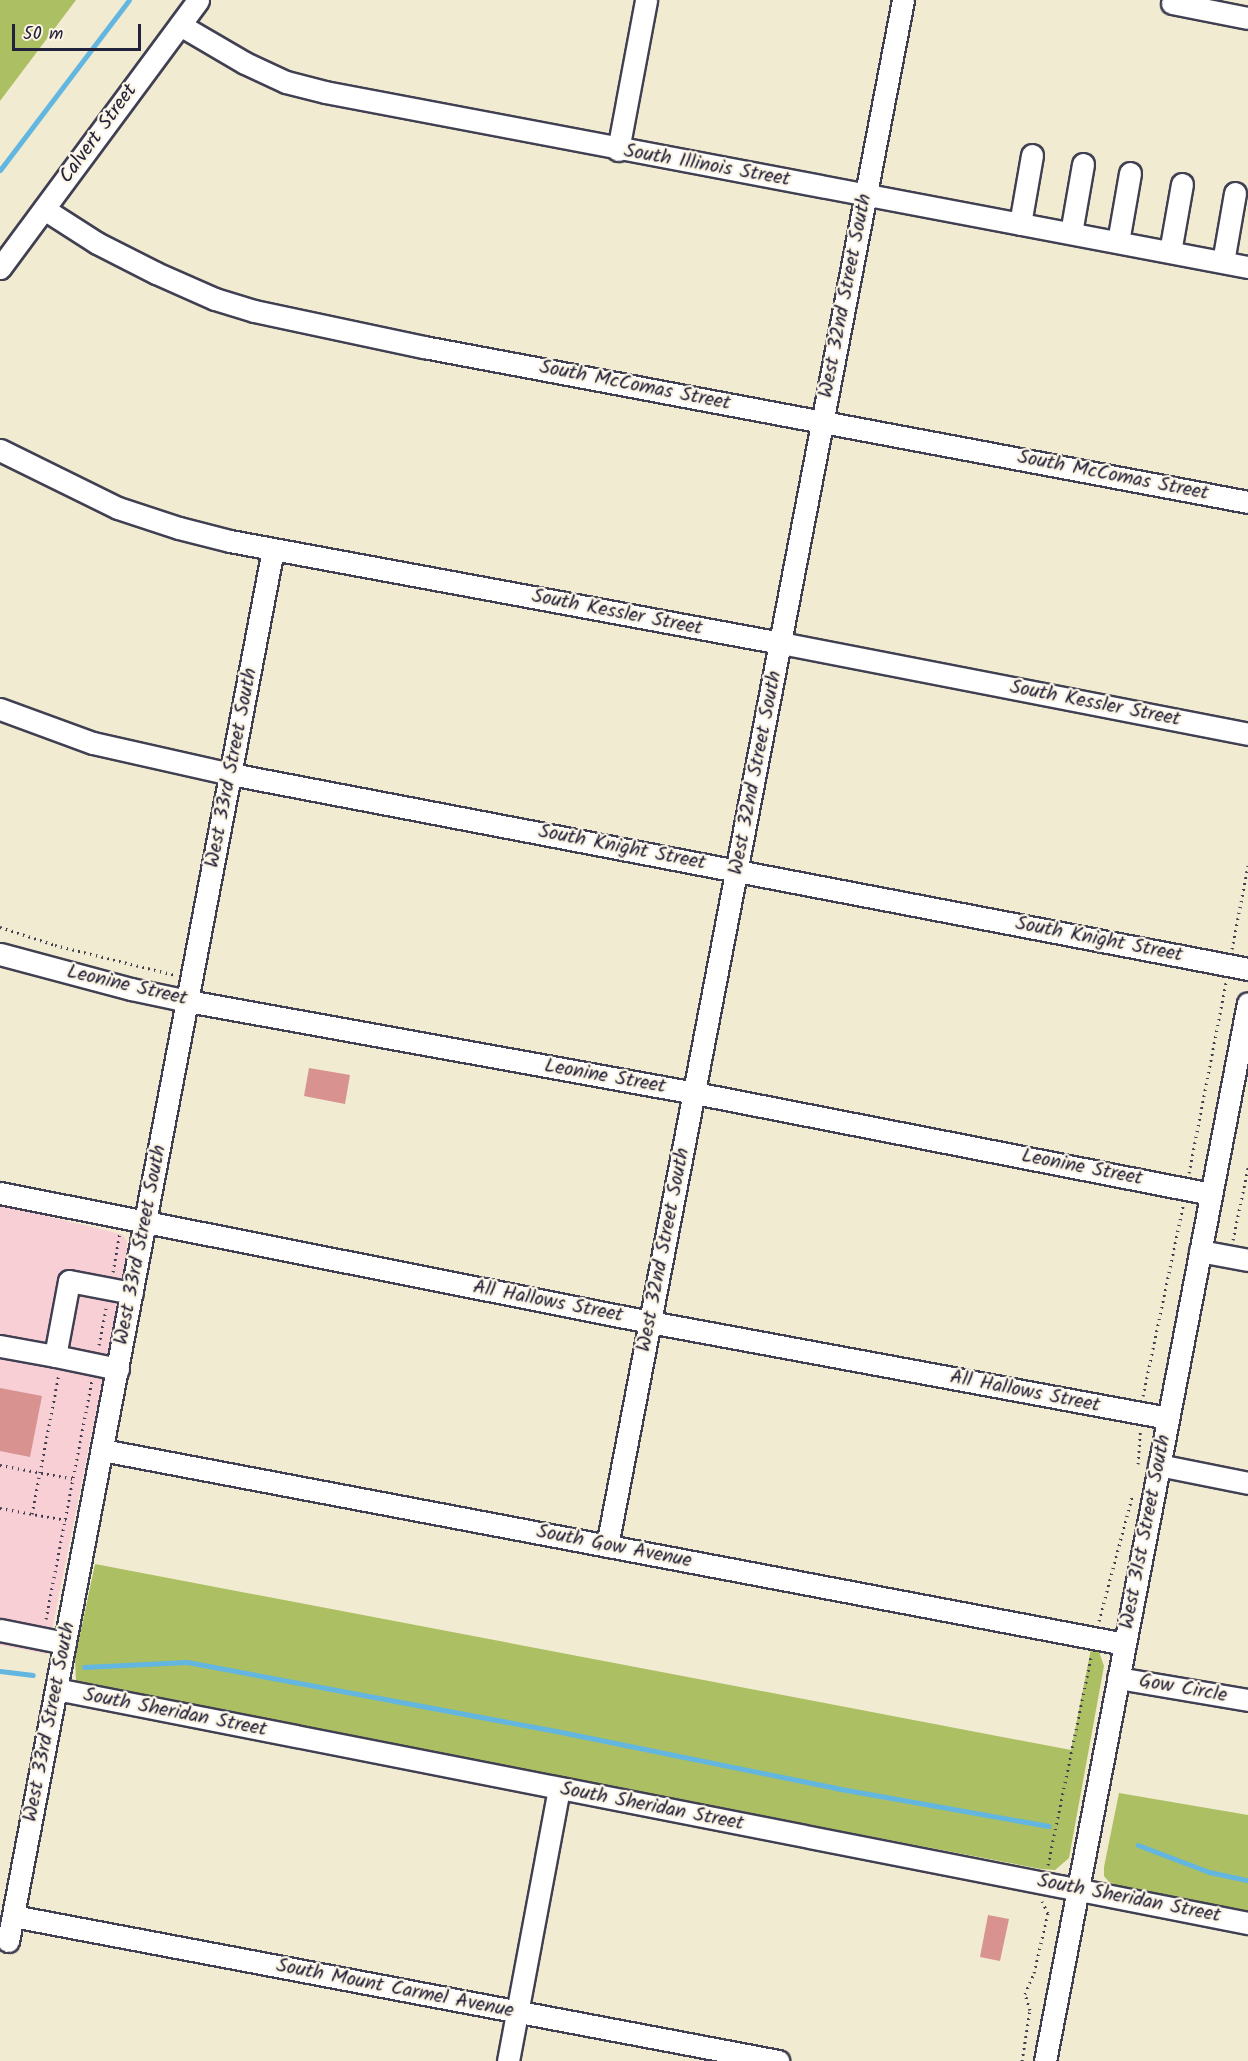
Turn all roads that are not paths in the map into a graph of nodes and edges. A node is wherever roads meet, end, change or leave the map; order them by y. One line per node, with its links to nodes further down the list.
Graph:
1 (198, 0): 6 (street, Calvert Street)
2 (646, 0): 7 (street)
3 (903, 0): 13 (street, West 32nd Street South)
4 (1172, 3): 5 (street)
5 (1248, 18)
6 (180, 25): 7 (street, South Illinois Street); 14 (street, Calvert Street)
7 (618, 150): 13 (street, South Illinois Street)
8 (1032, 155): 15 (street)
9 (1083, 164): 16 (street)
10 (1130, 173): 17 (street)
11 (1182, 184): 18 (street)
12 (1235, 193): 19 (street)
13 (866, 194): 15 (street, South Illinois Street); 22 (street, West 32nd Street South)
14 (44, 209): 21 (street, Calvert Street); 22 (street, South McComas Street)
15 (1020, 224): 16 (street, South Illinois Street)
16 (1071, 233): 17 (street, South Illinois Street)
17 (1118, 242): 18 (street, South Illinois Street)
18 (1170, 252): 19 (street, South Illinois Street)
19 (1223, 262): 20 (street, South Illinois Street)
20 (1248, 267)
21 (0, 268)
22 (822, 421): 24 (street, South McComas Street); 26 (street, West 32nd Street South)
23 (0, 450): 25 (street, South Kessler Street)
24 (1248, 502)
25 (273, 549): 26 (street, South Kessler Street); 29 (street, West 33rd Street South)
26 (781, 643): 28 (street, South Kessler Street); 30 (street, West 32nd Street South)
27 (0, 709): 29 (street, South Knight Street)
28 (1248, 734)
29 (231, 774): 30 (street, South Knight Street); 33 (street, West 33rd Street South)
30 (737, 869): 32 (street, South Knight Street); 36 (street, West 32nd Street South)
31 (0, 954): 33 (street, Leonine Street)
32 (1239, 967)
33 (188, 1000): 36 (street, Leonine Street); 39 (street, West 33rd Street South)
34 (1248, 1003): 35 (street, West 31st Street South)
35 (1245, 1036): 38 (street, West 31st Street South)
36 (695, 1093): 38 (street, Leonine Street); 43 (street, West 32nd Street South)
37 (0, 1193): 39 (street, All Hallows Street)
38 (1211, 1194): 40 (street, West 31st Street South)
39 (145, 1224): 42 (street, West 33rd Street South); 43 (street, All Hallows Street)
40 (1200, 1251): 41 (street); 47 (street, West 31st Street South)
41 (1248, 1260)
42 (132, 1293): 45 (street); 46 (street, West 33rd Street South)
43 (650, 1322): 47 (street, All Hallows Street); 51 (street, West 32nd Street South)
44 (0, 1347): 45 (street)
45 (58, 1357): 46 (street)
46 (118, 1369): 48 (street, West 33rd Street South)
47 (1168, 1418): 49 (street, West 31st Street South)
48 (102, 1450): 51 (street, South Gow Avenue); 53 (street, West 33rd Street South)
49 (1159, 1465): 50 (street); 54 (street, West 31st Street South)
50 (1248, 1483)
51 (607, 1546): 54 (street, South Gow Avenue)
52 (0, 1630): 53 (street)
53 (65, 1643): 56 (street, West 33rd Street South)
54 (1125, 1644): 55 (street, West 31st Street South)
55 (1118, 1678): 57 (street, Gow Circle); 59 (street, West 31st Street South)
56 (56, 1689): 58 (street, South Sheridan Street); 60 (street, West 33rd Street South)
57 (1248, 1700)
58 (559, 1789): 59 (street, South Sheridan Street); 63 (street)
59 (1077, 1889): 61 (street, South Sheridan Street); 66 (street, West 31st Street South)
60 (13, 1916): 62 (street, West 33rd Street South); 63 (street, South Mount Carmel Avenue)
61 (1248, 1923)
62 (8, 1941)
63 (518, 2013): 64 (street); 65 (street, South Mount Carmel Avenue)
64 (508, 2061)
65 (778, 2061)
66 (1045, 2061)

